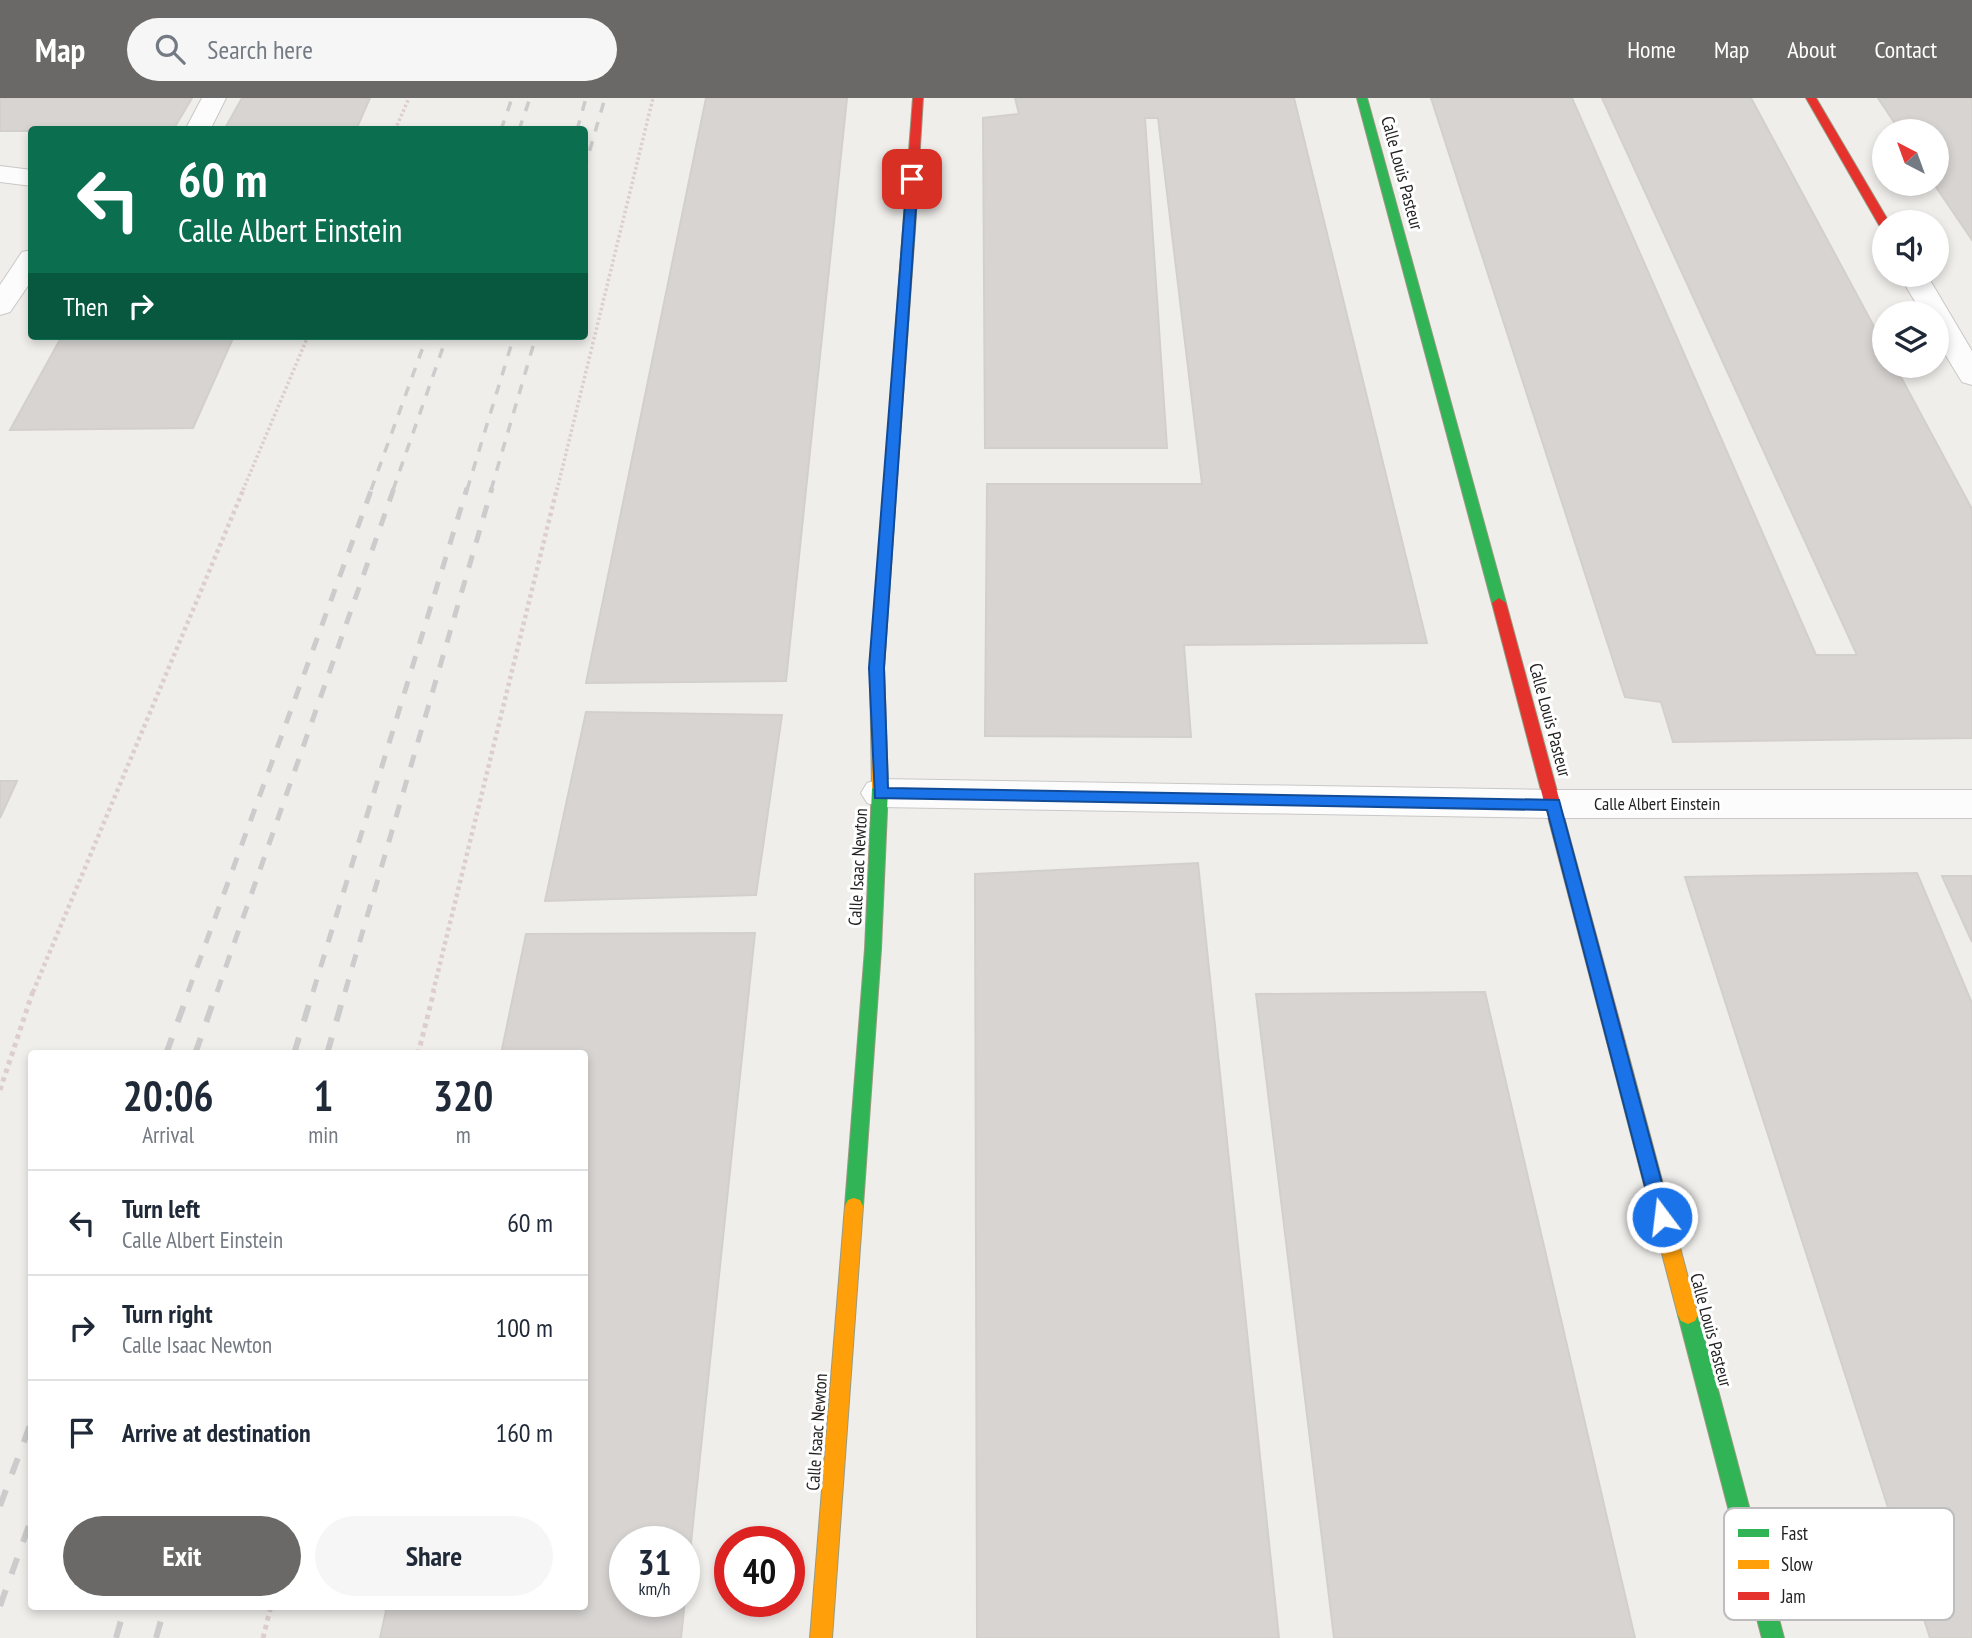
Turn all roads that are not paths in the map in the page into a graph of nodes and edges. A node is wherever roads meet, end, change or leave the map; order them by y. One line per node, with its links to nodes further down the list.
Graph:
1 (214, 98): 5 (street)
2 (918, 98): 13 (street, Calle Isaac Newton)
3 (1362, 98): 14 (street, Calle Louis Pasteur)
4 (1811, 98): 8 (street)
5 (199, 126)
6 (0, 174): 7 (street)
7 (28, 178)
8 (1876, 210)
9 (28, 264): 10 (street)
10 (0, 306)
11 (1949, 337): 12 (street)
12 (1972, 376)
13 (880, 793): 14 (street, Calle Albert Einstein); 18 (street, Calle Isaac Newton)
14 (1553, 804): 15 (street, Calle Albert Einstein); 16 (street, Calle Louis Pasteur)
15 (1972, 804)
16 (1739, 1508)
17 (1768, 1620): 19 (street, Calle Louis Pasteur)
18 (821, 1638)
19 (1773, 1638)

